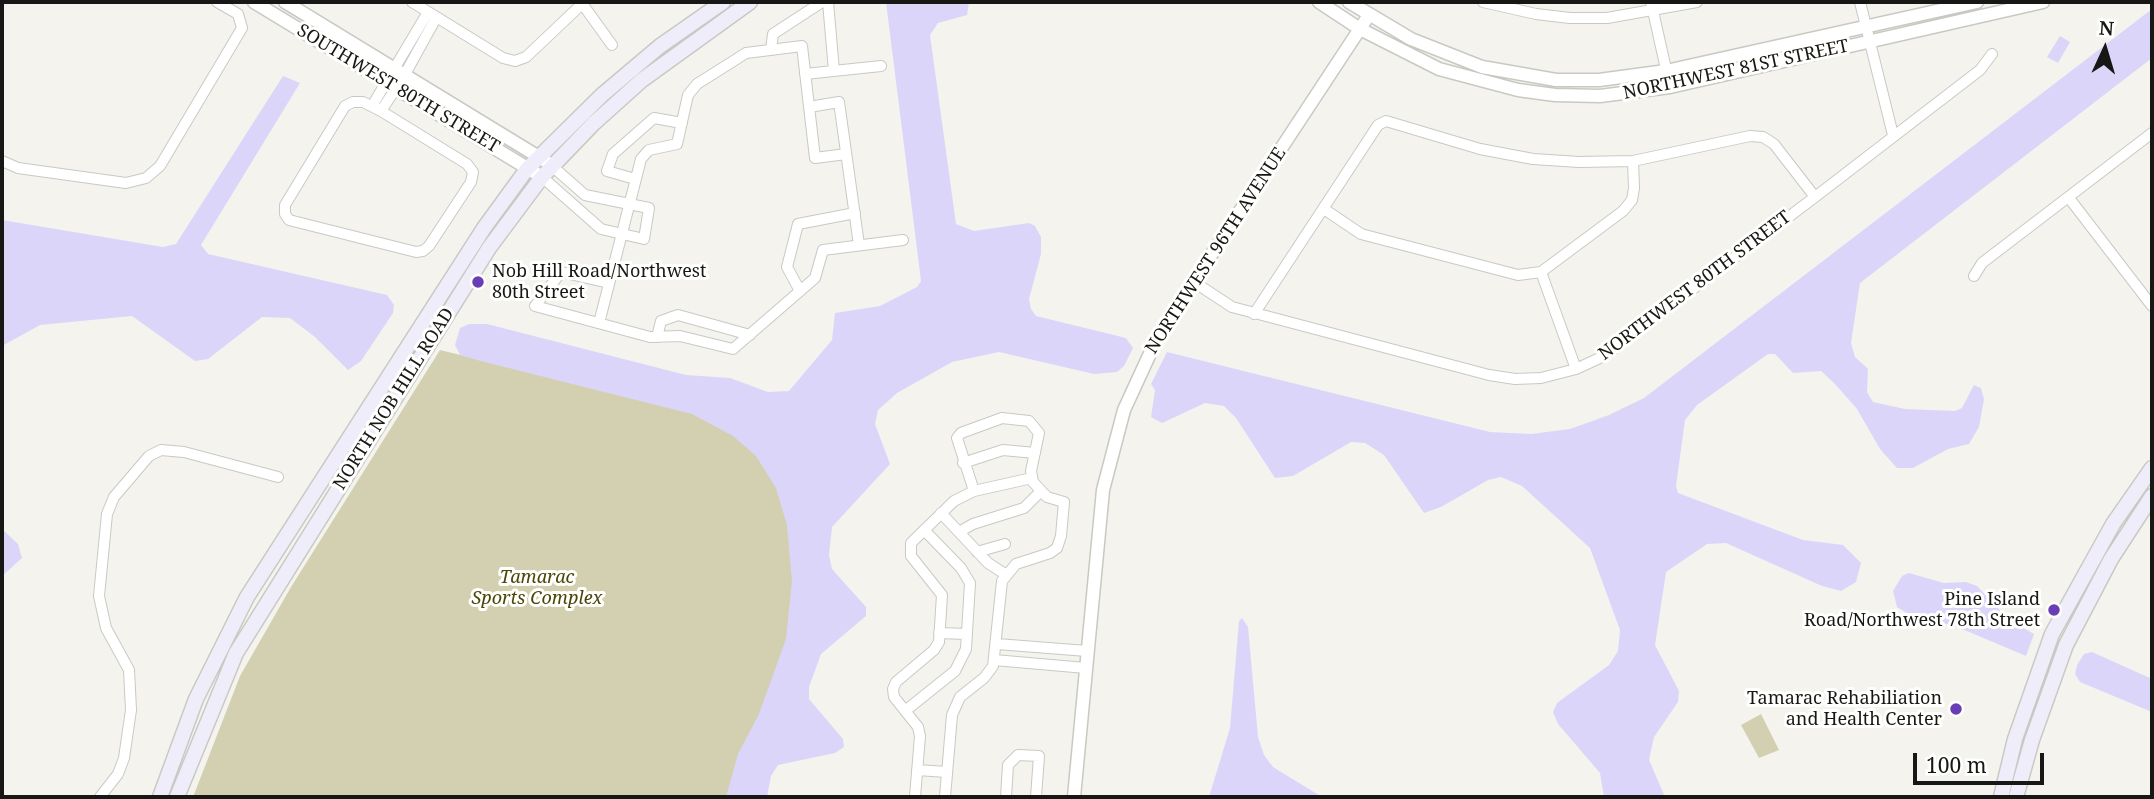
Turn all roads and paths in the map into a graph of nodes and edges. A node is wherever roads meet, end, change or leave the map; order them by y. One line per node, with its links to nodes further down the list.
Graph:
1 (217, 2): 41 (street)
2 (254, 2): 32 (street, SOUTHWEST 80TH STREET)
3 (285, 2): 30 (street, SOUTHWEST 80TH STREET)
4 (412, 2): 18 (street)
5 (723, 2): 40 (main road, NORTH NOB HILL ROAD)
6 (750, 2): 43 (main road, NORTH NOB HILL ROAD)
7 (822, 2): 25 (street)
8 (828, 2): 28 (street)
9 (1319, 2): 21 (street, NORTHWEST 81ST STREET)
10 (1349, 2): 19 (street, NORTHWEST 81ST STREET)
11 (1483, 2): 17 (street)
12 (1697, 2): 17 (street)
13 (1860, 2): 20 (street)
14 (1977, 2): 20 (street, NORTHWEST 81ST STREET)
15 (2043, 2): 23 (street, NORTHWEST 81ST STREET)
16 (581, 3): 18 (street); 24 (street)
17 (1652, 7): 29 (street)
18 (432, 15): 22 (street); 22 (street)
19 (1369, 15): 21 (street, NORTHWEST 96TH AVENUE); 29 (street, NORTHWEST 81ST STREET)
20 (1866, 27): 23 (street); 29 (street, NORTHWEST 81ST STREET)
21 (1360, 29): 33 (street, NORTHWEST 81ST STREET); 57 (street, NORTHWEST 96TH AVENUE)
22 (419, 38): 30 (street)
23 (1869, 42): 33 (street, NORTHWEST 81ST STREET); 37 (street)
24 (612, 45)
25 (771, 50): 31 (street); 36 (street)
26 (1992, 54): 37 (street, NORTHWEST 80TH STREET)
27 (881, 66): 28 (street)
28 (834, 71): 31 (street)
29 (1666, 71): 33 (street)
30 (399, 73): 32 (street); 40 (street, SOUTHWEST 80TH STREET)
31 (805, 74): 34 (street)
32 (391, 85): 35 (street); 44 (street, SOUTHWEST 80TH STREET)
33 (1670, 87)
34 (809, 107): 39 (street); 39 (street)
35 (376, 108): 35 (street)
36 (682, 123): 46 (street); 46 (street)
37 (1893, 135): 47 (street, NORTHWEST 80TH STREET)
38 (2151, 137): 48 (street)
39 (846, 154): 51 (street)
40 (539, 157): 43 (street, SOUTHWEST 80TH STREET); 44 (main road, NORTH NOB HILL ROAD)
41 (2, 161)
42 (1633, 161): 47 (street); 50 (street); 55 (street)
43 (552, 166): 45 (main road, NORTH NOB HILL ROAD); 49 (street)
44 (527, 169): 45 (street, SOUTHWEST 80TH STREET); 92 (main road, NORTH NOB HILL ROAD)
45 (542, 177): 52 (street); 93 (main road, NORTH NOB HILL ROAD)
46 (635, 179): 49 (street)
47 (1815, 197): 65 (street, NORTHWEST 80TH STREET)
48 (2068, 198): 56 (street); 60 (street)
49 (629, 204): 52 (street); 52 (street)
50 (1324, 209): 55 (street); 61 (street)
51 (855, 213): 54 (street); 59 (street)
52 (621, 234): 58 (street)
53 (903, 240): 54 (street)
54 (859, 245): 59 (street)
55 (1541, 272): 65 (street)
56 (1975, 276)
57 (1194, 282): 61 (street, NORTHWEST 80TH STREET); 84 (street, NORTHWEST 96TH AVENUE)
58 (609, 283): 62 (street); 62 (street)
59 (800, 291): 63 (street)
60 (2152, 306)
61 (1254, 314): 65 (street, NORTHWEST 80TH STREET)
62 (599, 323): 64 (street)
63 (750, 335): 64 (street); 64 (street)
64 (657, 337)
65 (1576, 369)
66 (1035, 453): 67 (street); 67 (street); 70 (street)
67 (963, 463): 71 (street)
68 (2152, 468): 99 (main road)
69 (278, 477): 91 (street)
70 (1032, 478): 71 (street); 72 (street)
71 (974, 491): 74 (street)
72 (1040, 492): 76 (street); 79 (street)
73 (2152, 496): 100 (main road)
74 (942, 513): 75 (street); 76 (street)
75 (924, 530): 80 (street); 81 (street)
76 (959, 532): 78 (street)
77 (1005, 544): 78 (street)
78 (977, 552): 79 (street)
79 (1005, 574): 82 (street)
80 (939, 633): 81 (street); 88 (street)
81 (967, 634): 88 (street)
82 (997, 644): 83 (street); 85 (street)
83 (1030, 646): 84 (street); 86 (street)
84 (1087, 651): 87 (street, NORTHWEST 96TH AVENUE)
85 (994, 660): 86 (street); 90 (street)
86 (1027, 663): 87 (street)
87 (1086, 668): 98 (street, NORTHWEST 96TH AVENUE)
88 (905, 711): 89 (street)
89 (917, 770): 90 (street); 94 (street)
90 (947, 772): 95 (street)
91 (100, 797)
92 (160, 797)
93 (177, 797)
94 (915, 797)
95 (945, 797)
96 (1006, 797): 97 (street)
97 (1036, 797)
98 (1074, 797)
99 (2001, 797)
100 (2016, 797)

